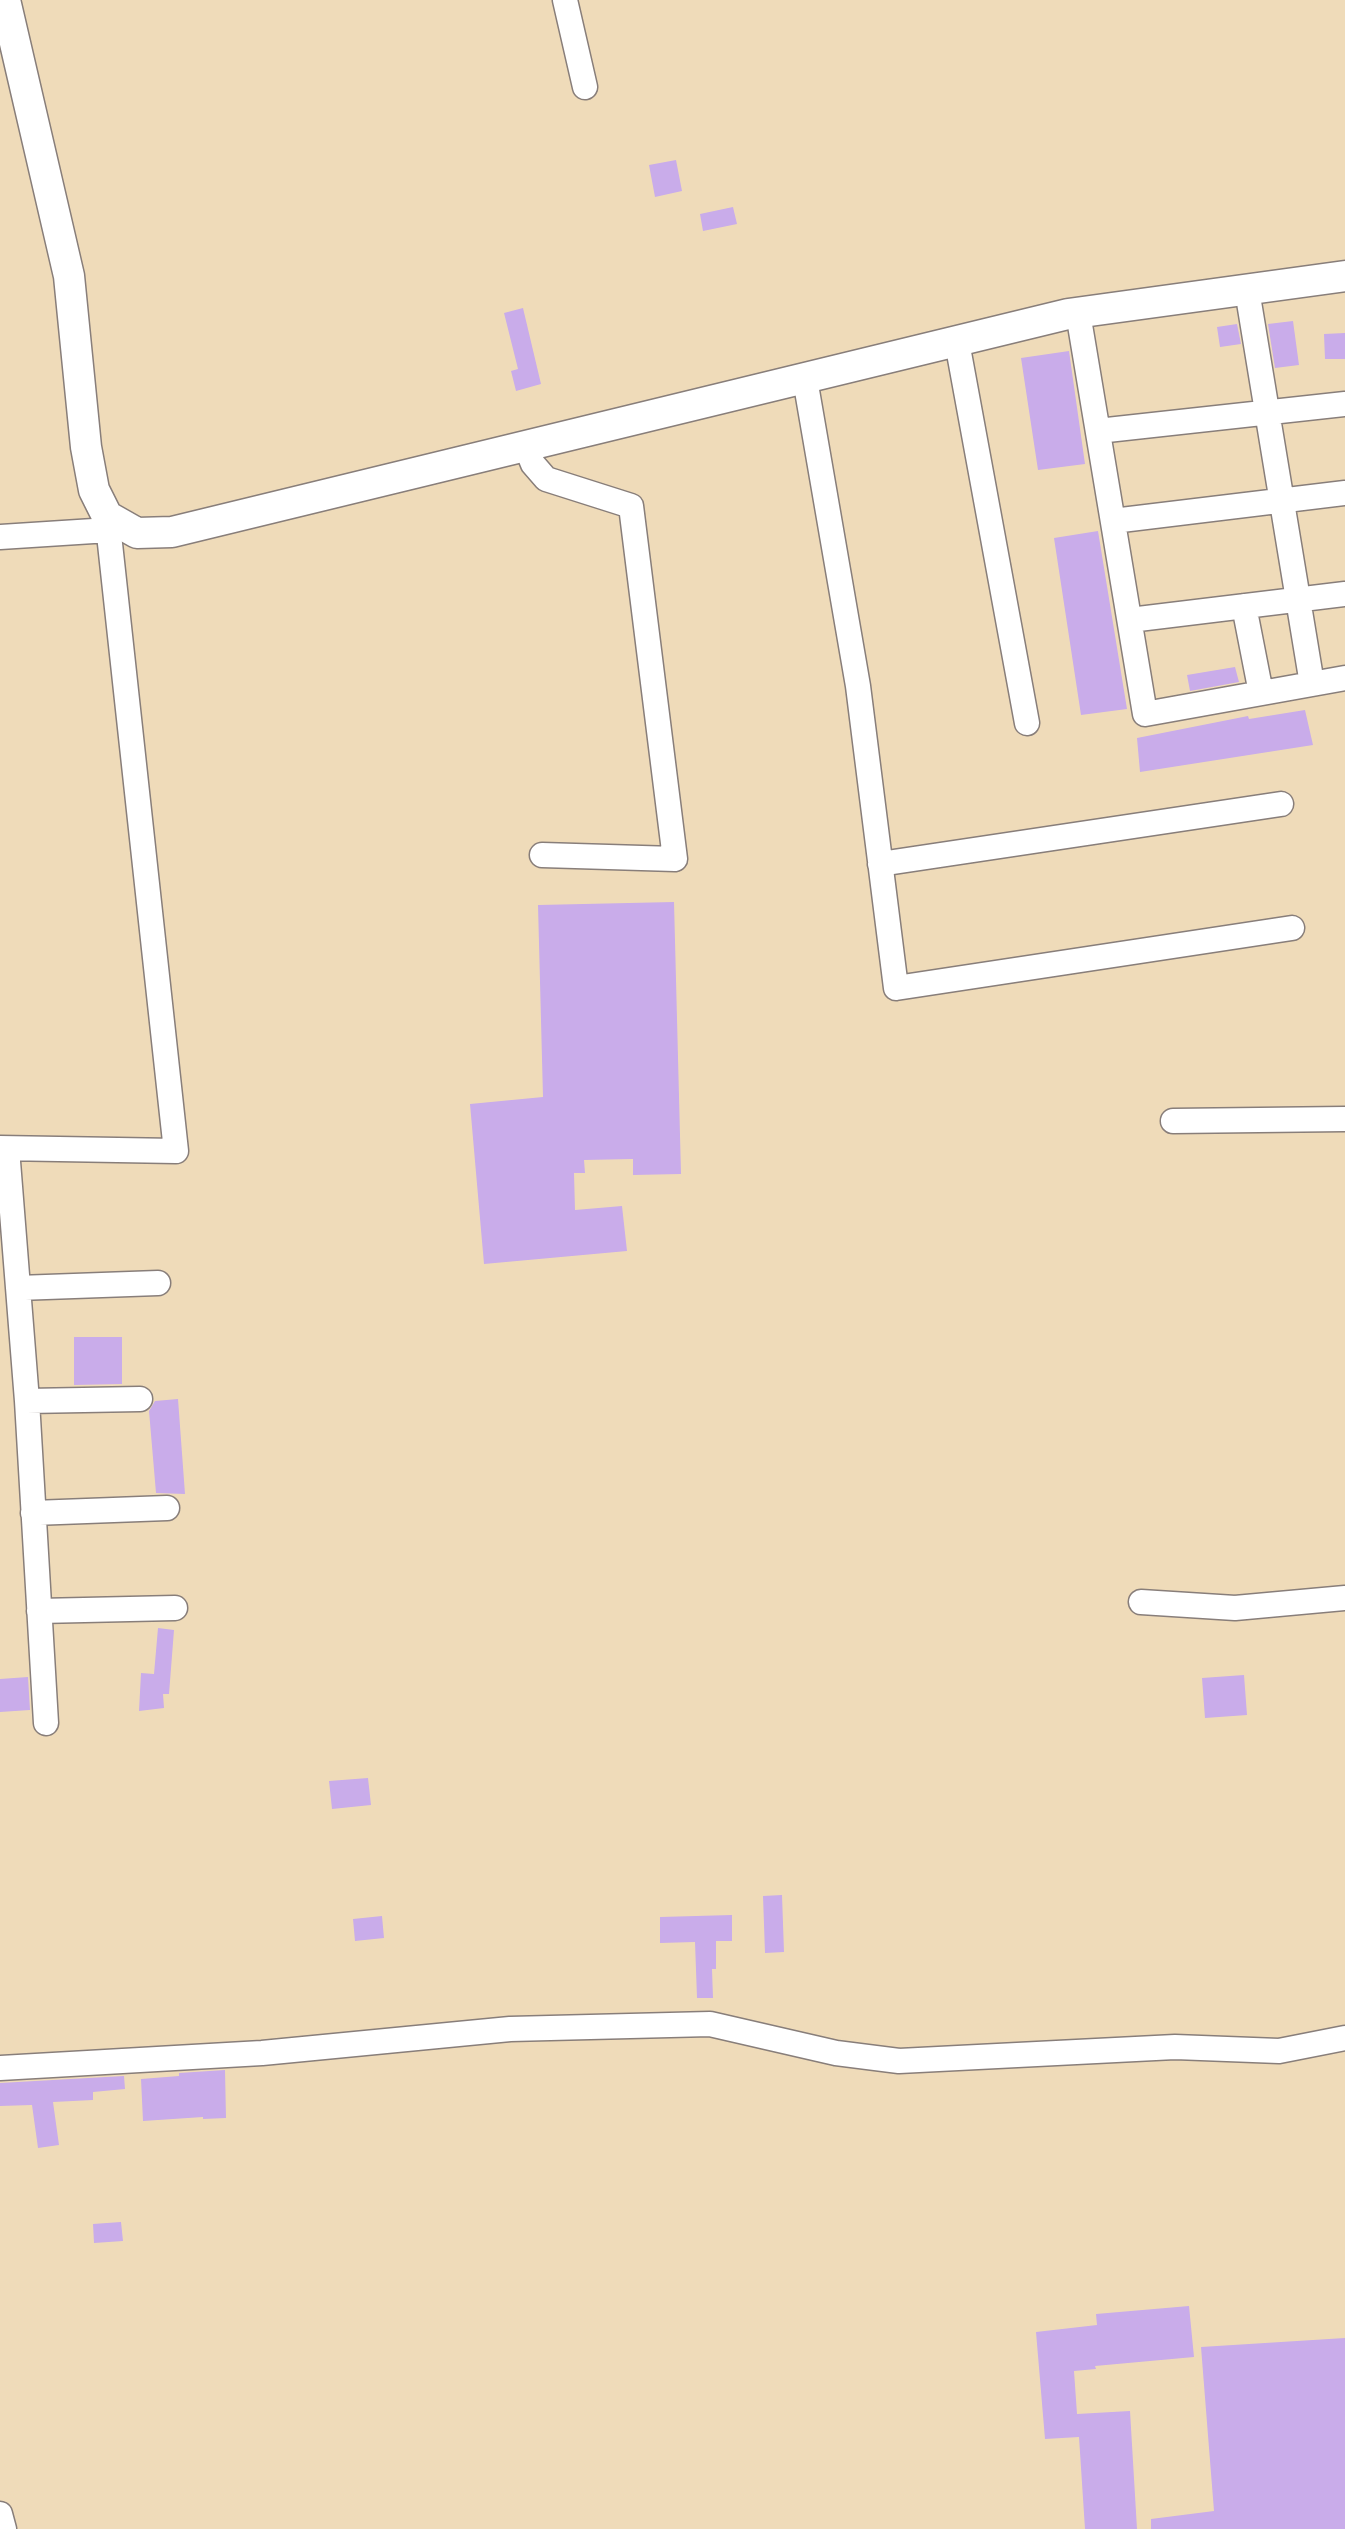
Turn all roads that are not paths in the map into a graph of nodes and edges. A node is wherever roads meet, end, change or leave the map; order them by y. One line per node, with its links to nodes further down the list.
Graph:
1 (5, 0): 16 (street)
2 (565, 0): 3 (street)
3 (585, 87)
4 (1345, 276): 5 (street)
5 (1247, 290): 6 (street); 10 (street)
6 (1078, 313): 7 (street); 11 (street)
7 (957, 342): 8 (street); 25 (street)
8 (805, 379): 12 (street); 28 (street)
9 (1345, 404): 10 (street)
10 (1267, 412): 11 (street); 14 (street)
11 (1098, 431): 15 (street)
12 (526, 447): 16 (street); 27 (street)
13 (1345, 493): 14 (street)
14 (1282, 501): 15 (street); 19 (street)
15 (1113, 521): 21 (street)
16 (108, 523): 17 (street); 32 (street)
17 (0, 537)
18 (1345, 594): 19 (street)
19 (1298, 599): 20 (street); 23 (street)
20 (1244, 606): 21 (street); 24 (street)
21 (1130, 620): 24 (street)
22 (1345, 678): 23 (street)
23 (1312, 684): 24 (street)
24 (1261, 693)
25 (1027, 723)
26 (1281, 804): 28 (street)
27 (542, 855)
28 (880, 864): 29 (street)
29 (1292, 928)
30 (1345, 1119): 31 (street)
31 (1173, 1121)
32 (3, 1148): 34 (street)
33 (158, 1283): 34 (street)
34 (18, 1288): 36 (street)
35 (140, 1399): 36 (street)
36 (27, 1401): 38 (street)
37 (167, 1508): 38 (street)
38 (33, 1513): 42 (street)
39 (1345, 1598): 40 (street)
40 (1141, 1602)
41 (175, 1608): 42 (street)
42 (39, 1611): 43 (street)
43 (46, 1723)
44 (1345, 2038): 45 (street)
45 (0, 2068)
46 (0, 2514): 47 (street)
47 (4, 2529)

